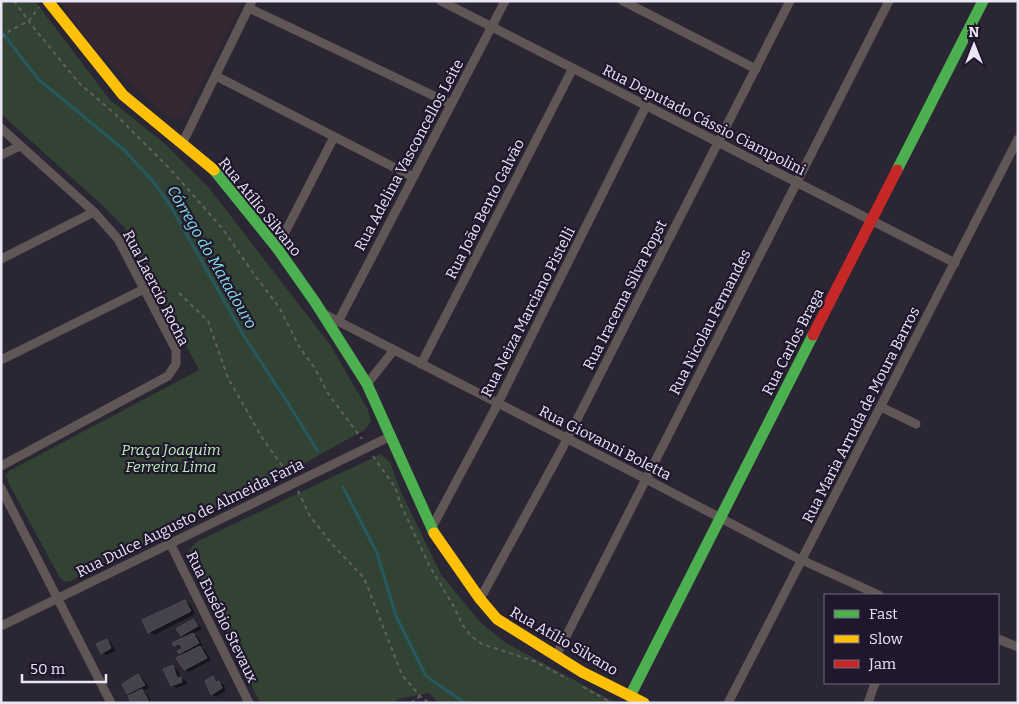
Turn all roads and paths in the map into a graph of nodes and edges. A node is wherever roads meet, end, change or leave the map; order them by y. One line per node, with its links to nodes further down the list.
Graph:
1 (14, 1): 11 (path)
2 (44, 1): 11 (path)
3 (48, 1): 23 (street, Rua Atílio Silvano)
4 (441, 1): 12 (street, Rua Deputado Cássio Ciampolini)
5 (505, 1): 12 (street, Rua Adelina Vasconcellos Leite)
6 (623, 1): 15 (street)
7 (790, 1): 15 (street, Rua Iracema Silva Popst)
8 (889, 1): 28 (street, Rua Nicolau Fernandes)
9 (983, 1): 30 (street, Rua Carlos Braga)
10 (251, 4): 16 (street); 17 (street)
11 (29, 22): 13 (path); 47 (path)
12 (492, 27): 14 (street, Rua Deputado Cássio Ciampolini); 17 (street, Rua Adelina Vasconcellos Leite)
13 (1, 37)
14 (573, 68): 18 (street, Rua Deputado Cássio Ciampolini); 40 (street, Rua João Bento Galvão)
15 (756, 69): 22 (street, Rua Iracema Silva Popst)
16 (216, 76): 20 (street); 23 (street)
17 (451, 104): 27 (street, Rua Adelina Vasconcellos Leite)
18 (646, 106): 22 (street, Rua Deputado Cássio Ciampolini); 42 (street, Rua Neiza Marciano Pistelli)
19 (1, 128): 24 (street, Rua Laercio Rocha)
20 (334, 137): 27 (street); 31 (street)
21 (1018, 139): 25 (street, Rua Maria Arruda de Moura Barros)
22 (718, 142): 28 (street, Rua Deputado Cássio Ciampolini); 46 (street, Rua Iracema Silva Popst)
23 (182, 144): 31 (street, Rua Atílio Silvano)
24 (20, 146): 26 (street); 29 (street, Rua Laercio Rocha)
25 (1015, 149): 33 (street, Rua Maria Arruda de Moura Barros)
26 (1, 155)
27 (413, 178): 37 (street, Rua Adelina Vasconcellos Leite)
28 (797, 182): 30 (street, Rua Deputado Cássio Ciampolini); 49 (street, Rua Nicolau Fernandes)
29 (94, 212): 32 (street); 34 (street, Rua Laercio Rocha)
30 (871, 220): 33 (street, Rua Deputado Cássio Ciampolini); 52 (street, Rua Carlos Braga)
31 (277, 248): 36 (street, Rua Atílio Silvano)
32 (1, 260)
33 (955, 263): 43 (street, Rua Maria Arruda de Moura Barros)
34 (144, 289): 39 (street); 48 (street, Rua Laercio Rocha)
35 (179, 293): 50 (path)
36 (321, 313): 37 (street, Rua Giovanni Boletta); 41 (street, Rua Atílio Silvano)
37 (338, 322): 38 (street, Rua Giovanni Boletta)
38 (394, 350): 40 (street, Rua Giovanni Boletta); 41 (street)
39 (1, 360)
40 (421, 364): 42 (street, Rua Giovanni Boletta)
41 (367, 384): 45 (street, Rua Atílio Silvano)
42 (498, 403): 46 (street, Rua Giovanni Boletta); 53 (street, Rua Neiza Marciano Pistelli)
43 (881, 407): 44 (street); 55 (street, Rua Maria Arruda de Moura Barros)
44 (916, 424)
45 (391, 436): 47 (street, Rua Dulce Augusto de Almeida Faria); 53 (street, Rua Atílio Silvano)
46 (567, 439): 49 (street, Rua Giovanni Boletta); 58 (street, Rua Iracema Silva Popst)
47 (367, 447): 50 (street, Rua Dulce Augusto de Almeida Faria); 63 (path)
48 (1, 466)
49 (646, 479): 52 (street, Rua Giovanni Boletta); 62 (street, Rua Nicolau Fernandes)
50 (294, 483): 54 (street, Rua Dulce Augusto de Almeida Faria); 66 (path)
51 (1, 488): 57 (street)
52 (720, 519): 55 (street, Rua Giovanni Boletta); 67 (street, Rua Carlos Braga)
53 (431, 529): 58 (street, Rua Atílio Silvano)
54 (170, 543): 57 (street, Rua Dulce Augusto de Almeida Faria); 69 (street, Rua Eusébio Stevaux)
55 (801, 561): 56 (street, Rua Giovanni Boletta); 74 (street, Rua Maria Arruda de Moura Barros)
56 (877, 594)
57 (58, 598): 59 (street, Rua Dulce Augusto de Almeida Faria); 68 (street)
58 (480, 599): 62 (street, Rua Atílio Silvano)
59 (1, 626)
60 (999, 640): 61 (street)
61 (1018, 646)
62 (556, 656): 67 (street, Rua Atílio Silvano)
63 (575, 682)
64 (875, 684): 75 (street)
65 (583, 687): 72 (path)
66 (420, 696): 70 (path); 71 (path)
67 (630, 696): 73 (street, Rua Atílio Silvano)
68 (111, 703)
69 (249, 703)
70 (411, 703)
71 (429, 703)
72 (612, 703)
73 (644, 703)
74 (728, 703)
75 (868, 703)

